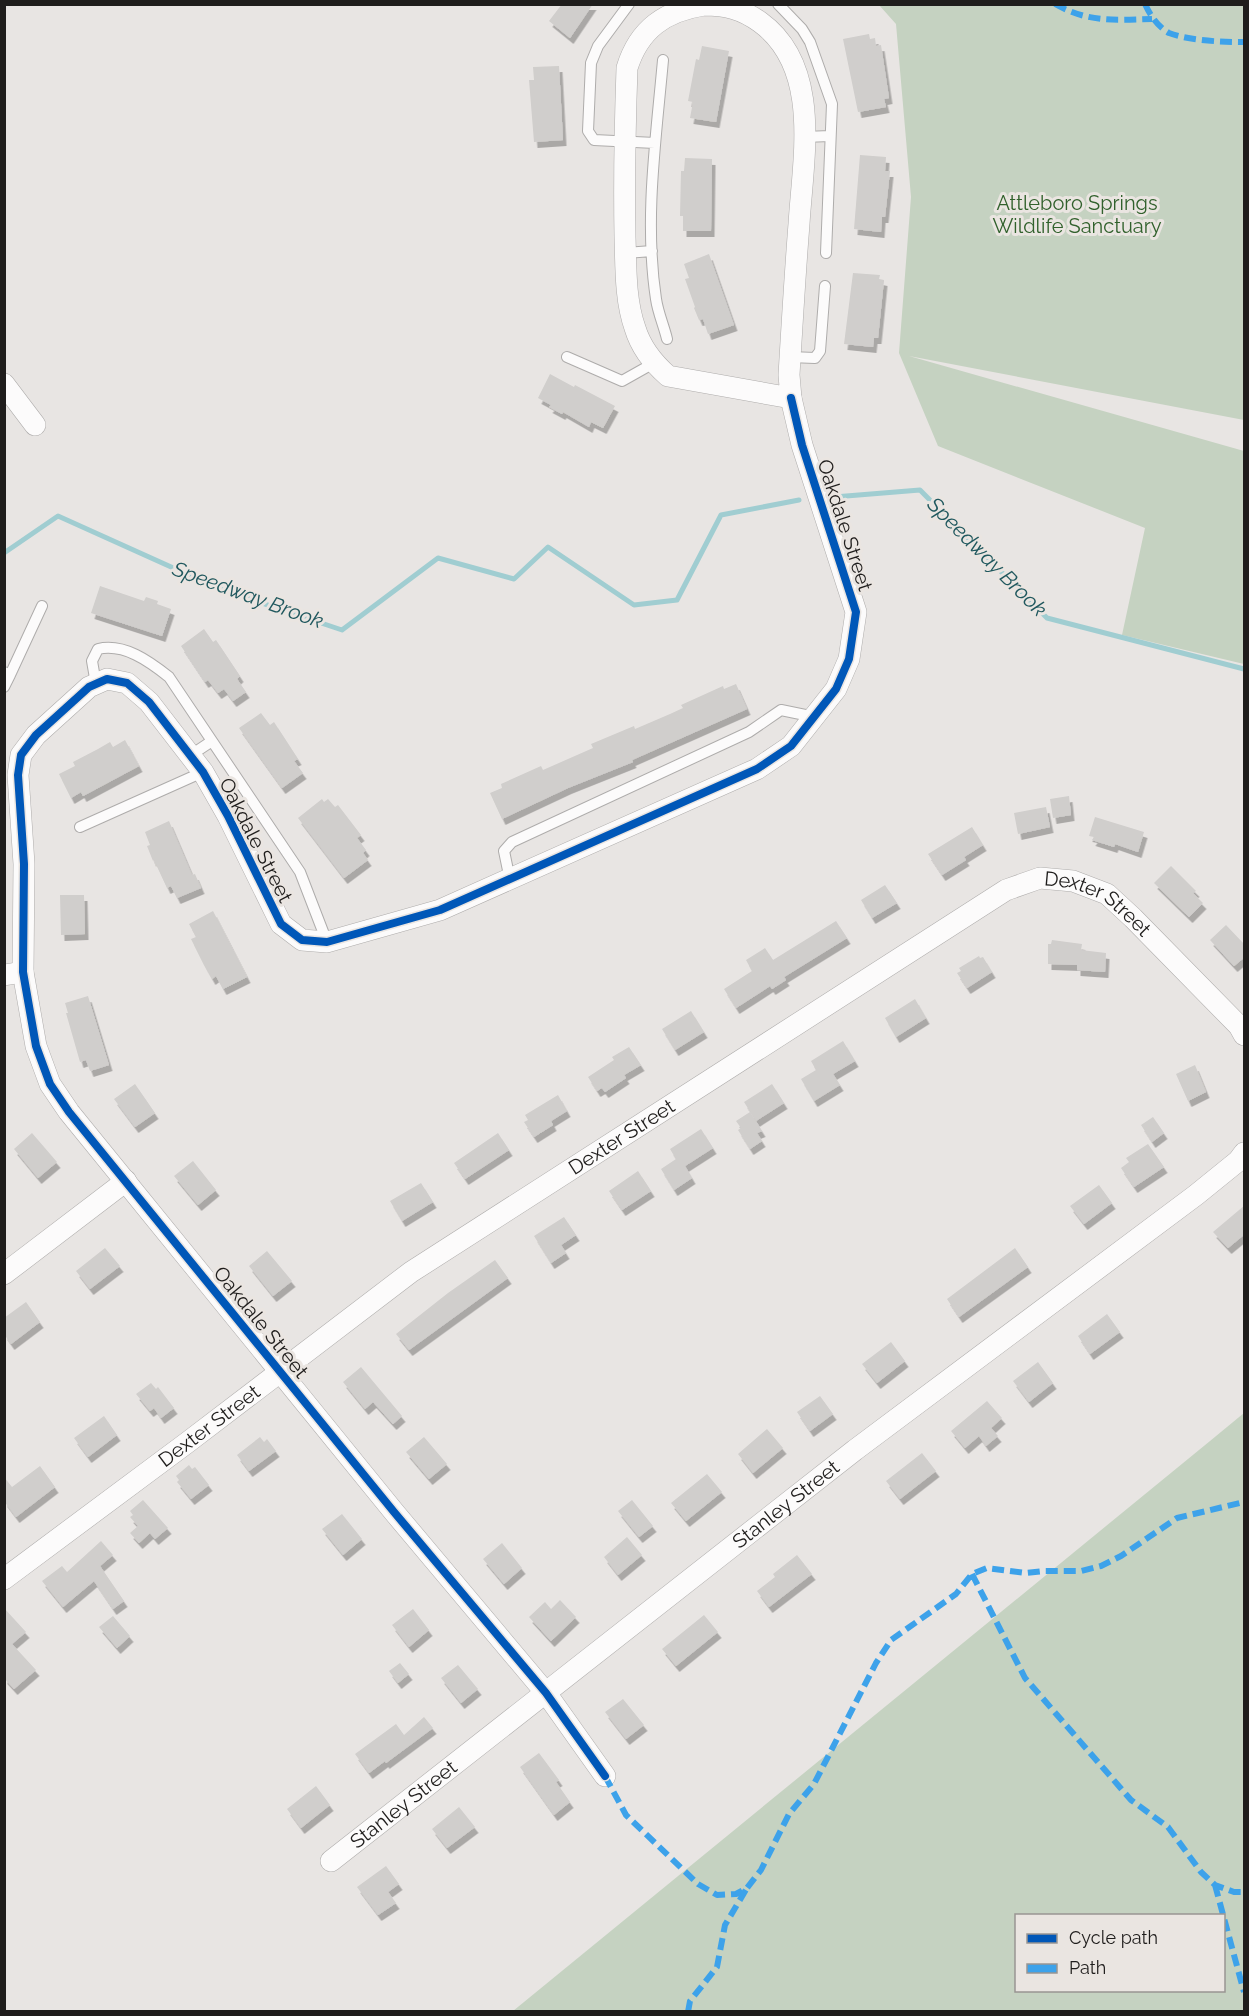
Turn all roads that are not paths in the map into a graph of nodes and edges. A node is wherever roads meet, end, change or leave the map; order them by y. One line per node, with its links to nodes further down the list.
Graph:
1 (629, 4): 7 (lane)
2 (778, 4): 5 (lane)
3 (716, 5): 6 (street, Oakdale Street); 7 (street, Oakdale Street)
4 (663, 60): 8 (lane)
5 (830, 136): 6 (lane); 11 (lane)
6 (804, 137): 15 (street, Oakdale Street)
7 (625, 142): 8 (lane); 10 (street, Oakdale Street)
8 (655, 143): 9 (lane)
9 (652, 251): 10 (lane); 13 (lane)
10 (626, 253): 16 (street, Oakdale Street)
11 (826, 254)
12 (825, 286): 15 (lane)
13 (668, 339)
14 (567, 357): 16 (lane)
15 (790, 357): 18 (street, Oakdale Street)
16 (654, 363): 18 (street, Oakdale Street)
17 (4, 384): 19 (street)
18 (791, 398): 24 (street, Oakdale Street)
19 (35, 426)
20 (42, 606): 21 (lane)
21 (7, 673): 23 (lane)
22 (96, 684): 25 (lane); 26 (street, Oakdale Street); 31 (street, Oakdale Street)
23 (4, 687)
24 (815, 717): 29 (street, Oakdale Street); 29 (lane)
25 (212, 741): 26 (lane); 30 (lane)
26 (191, 755): 27 (street, Oakdale Street)
27 (203, 772): 28 (lane); 30 (street, Oakdale Street)
28 (80, 827)
29 (510, 880): 30 (street, Oakdale Street)
30 (327, 942)
31 (14, 974): 34 (street, Oakdale Street)
32 (1245, 1035): 36 (street, Dexter Street)
33 (1245, 1153): 38 (street, Stanley Street)
34 (126, 1180): 35 (street); 36 (street, Oakdale Street)
35 (4, 1274)
36 (280, 1372): 37 (street, Dexter Street); 38 (street, Oakdale Street)
37 (4, 1579)
38 (546, 1694): 39 (street, Oakdale Street); 40 (street, Stanley Street)
39 (605, 1776)
40 (331, 1861)

